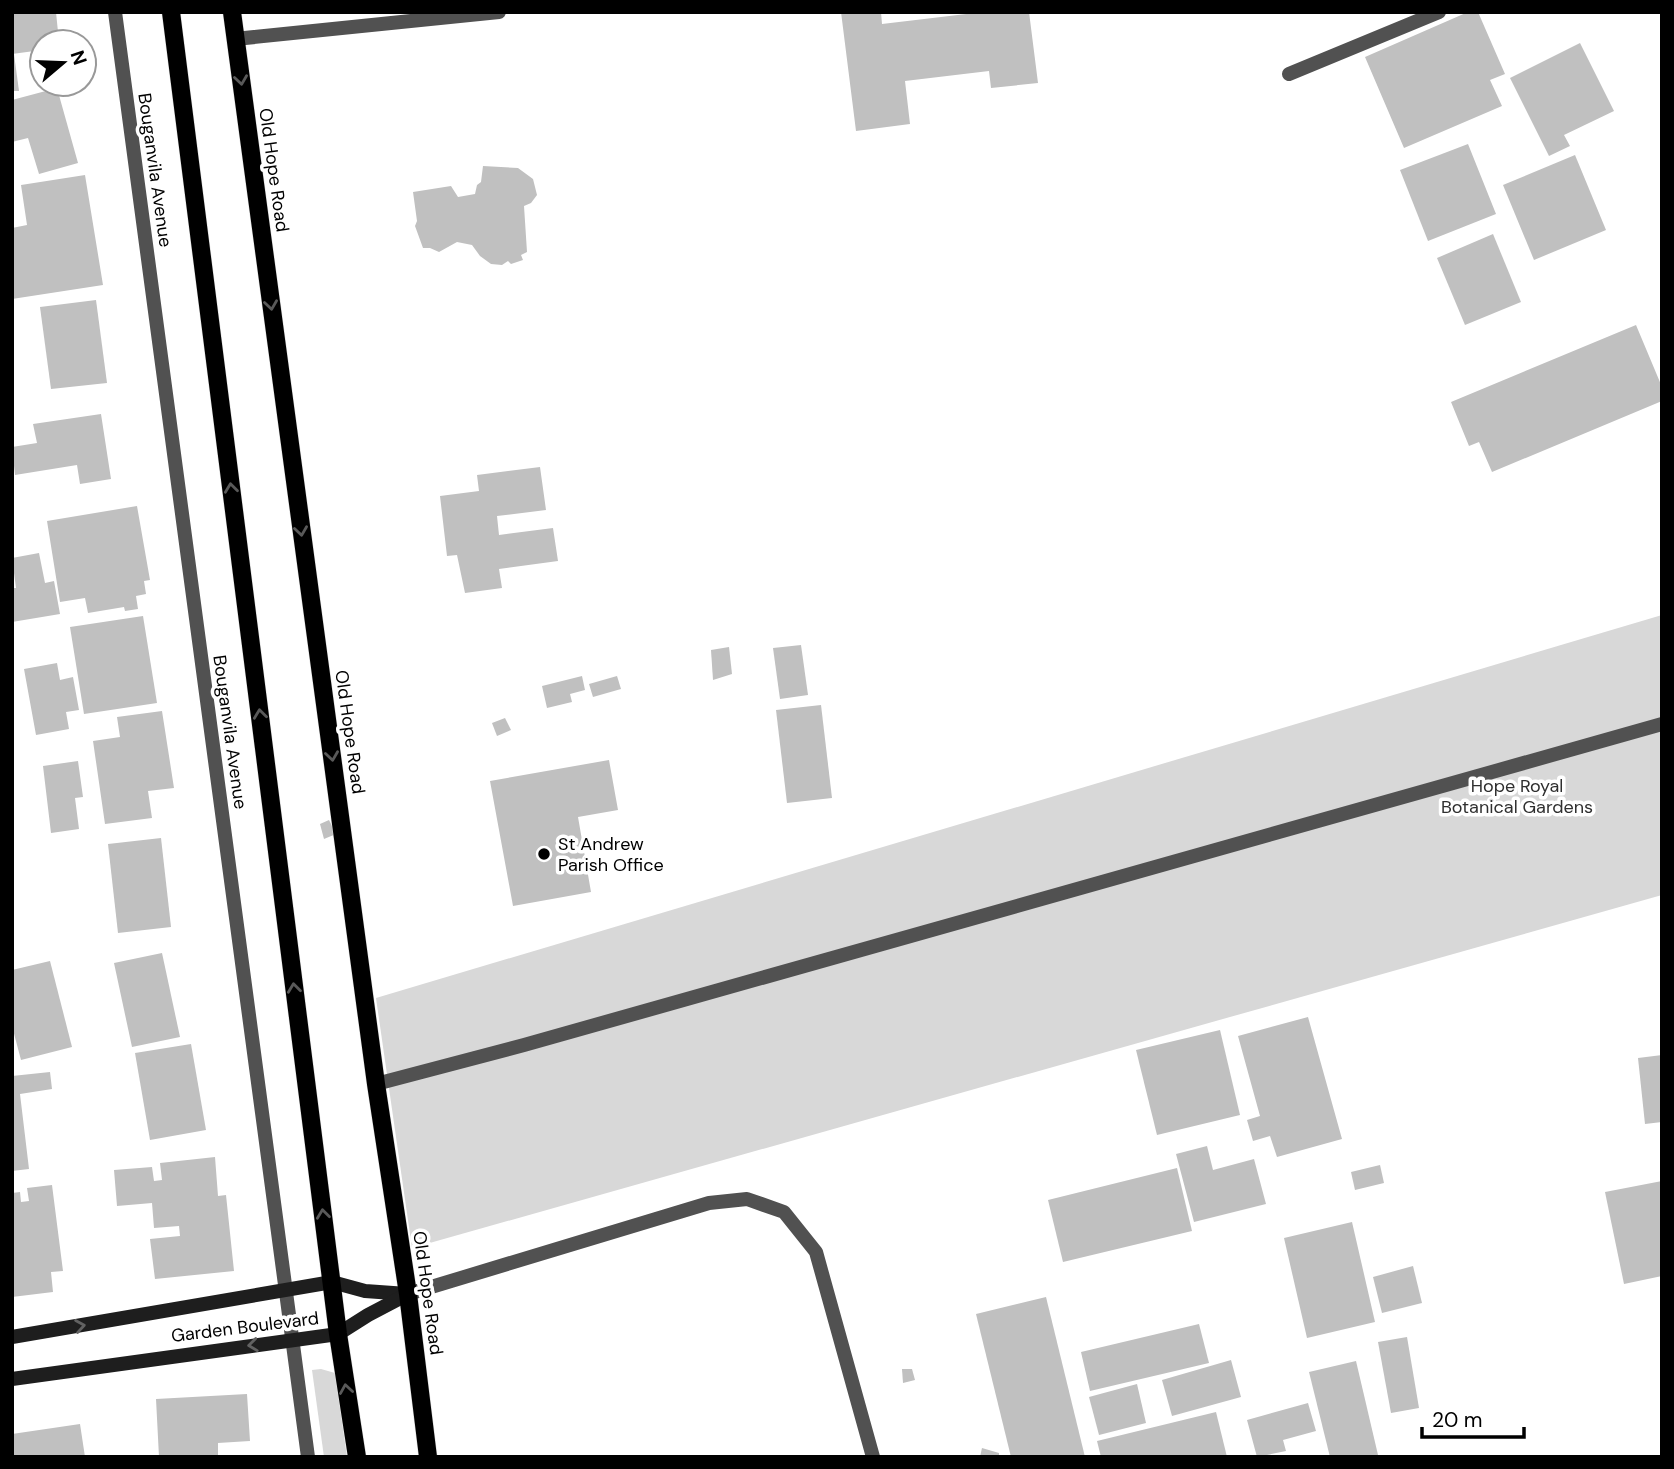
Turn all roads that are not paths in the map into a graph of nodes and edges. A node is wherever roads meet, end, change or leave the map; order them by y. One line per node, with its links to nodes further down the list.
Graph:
1 (115, 12): 11 (street, Bouganvila Avenue)
2 (171, 12): 10 (main road, one-way to 2)
3 (232, 12): 6 (main road, Old Hope Road)
4 (499, 12): 6 (street)
5 (1439, 12): 7 (street)
6 (235, 39): 9 (main road, Old Hope Road, one-way to 9)
7 (1289, 74)
8 (1662, 723): 9 (street)
9 (376, 1084): 12 (main road, Old Hope Road)
10 (332, 1282): 11 (street, Garden Boulevard); 12 (street, Garden Boulevard); 13 (main road)
11 (285, 1290): 14 (street, Garden Boulevard, one-way to 11); 15 (street, Bouganvila Avenue)
12 (408, 1294): 13 (street, Garden Boulevard); 19 (main road, Old Hope Road); 20 (street)
13 (338, 1334): 15 (street, Garden Boulevard); 18 (main road, one-way to 13)
14 (12, 1337)
15 (292, 1341): 16 (street, Garden Boulevard, one-way to 16); 17 (street, Bouganvila Avenue)
16 (12, 1379)
17 (307, 1457)
18 (357, 1457)
19 (428, 1457)
20 (873, 1457)

